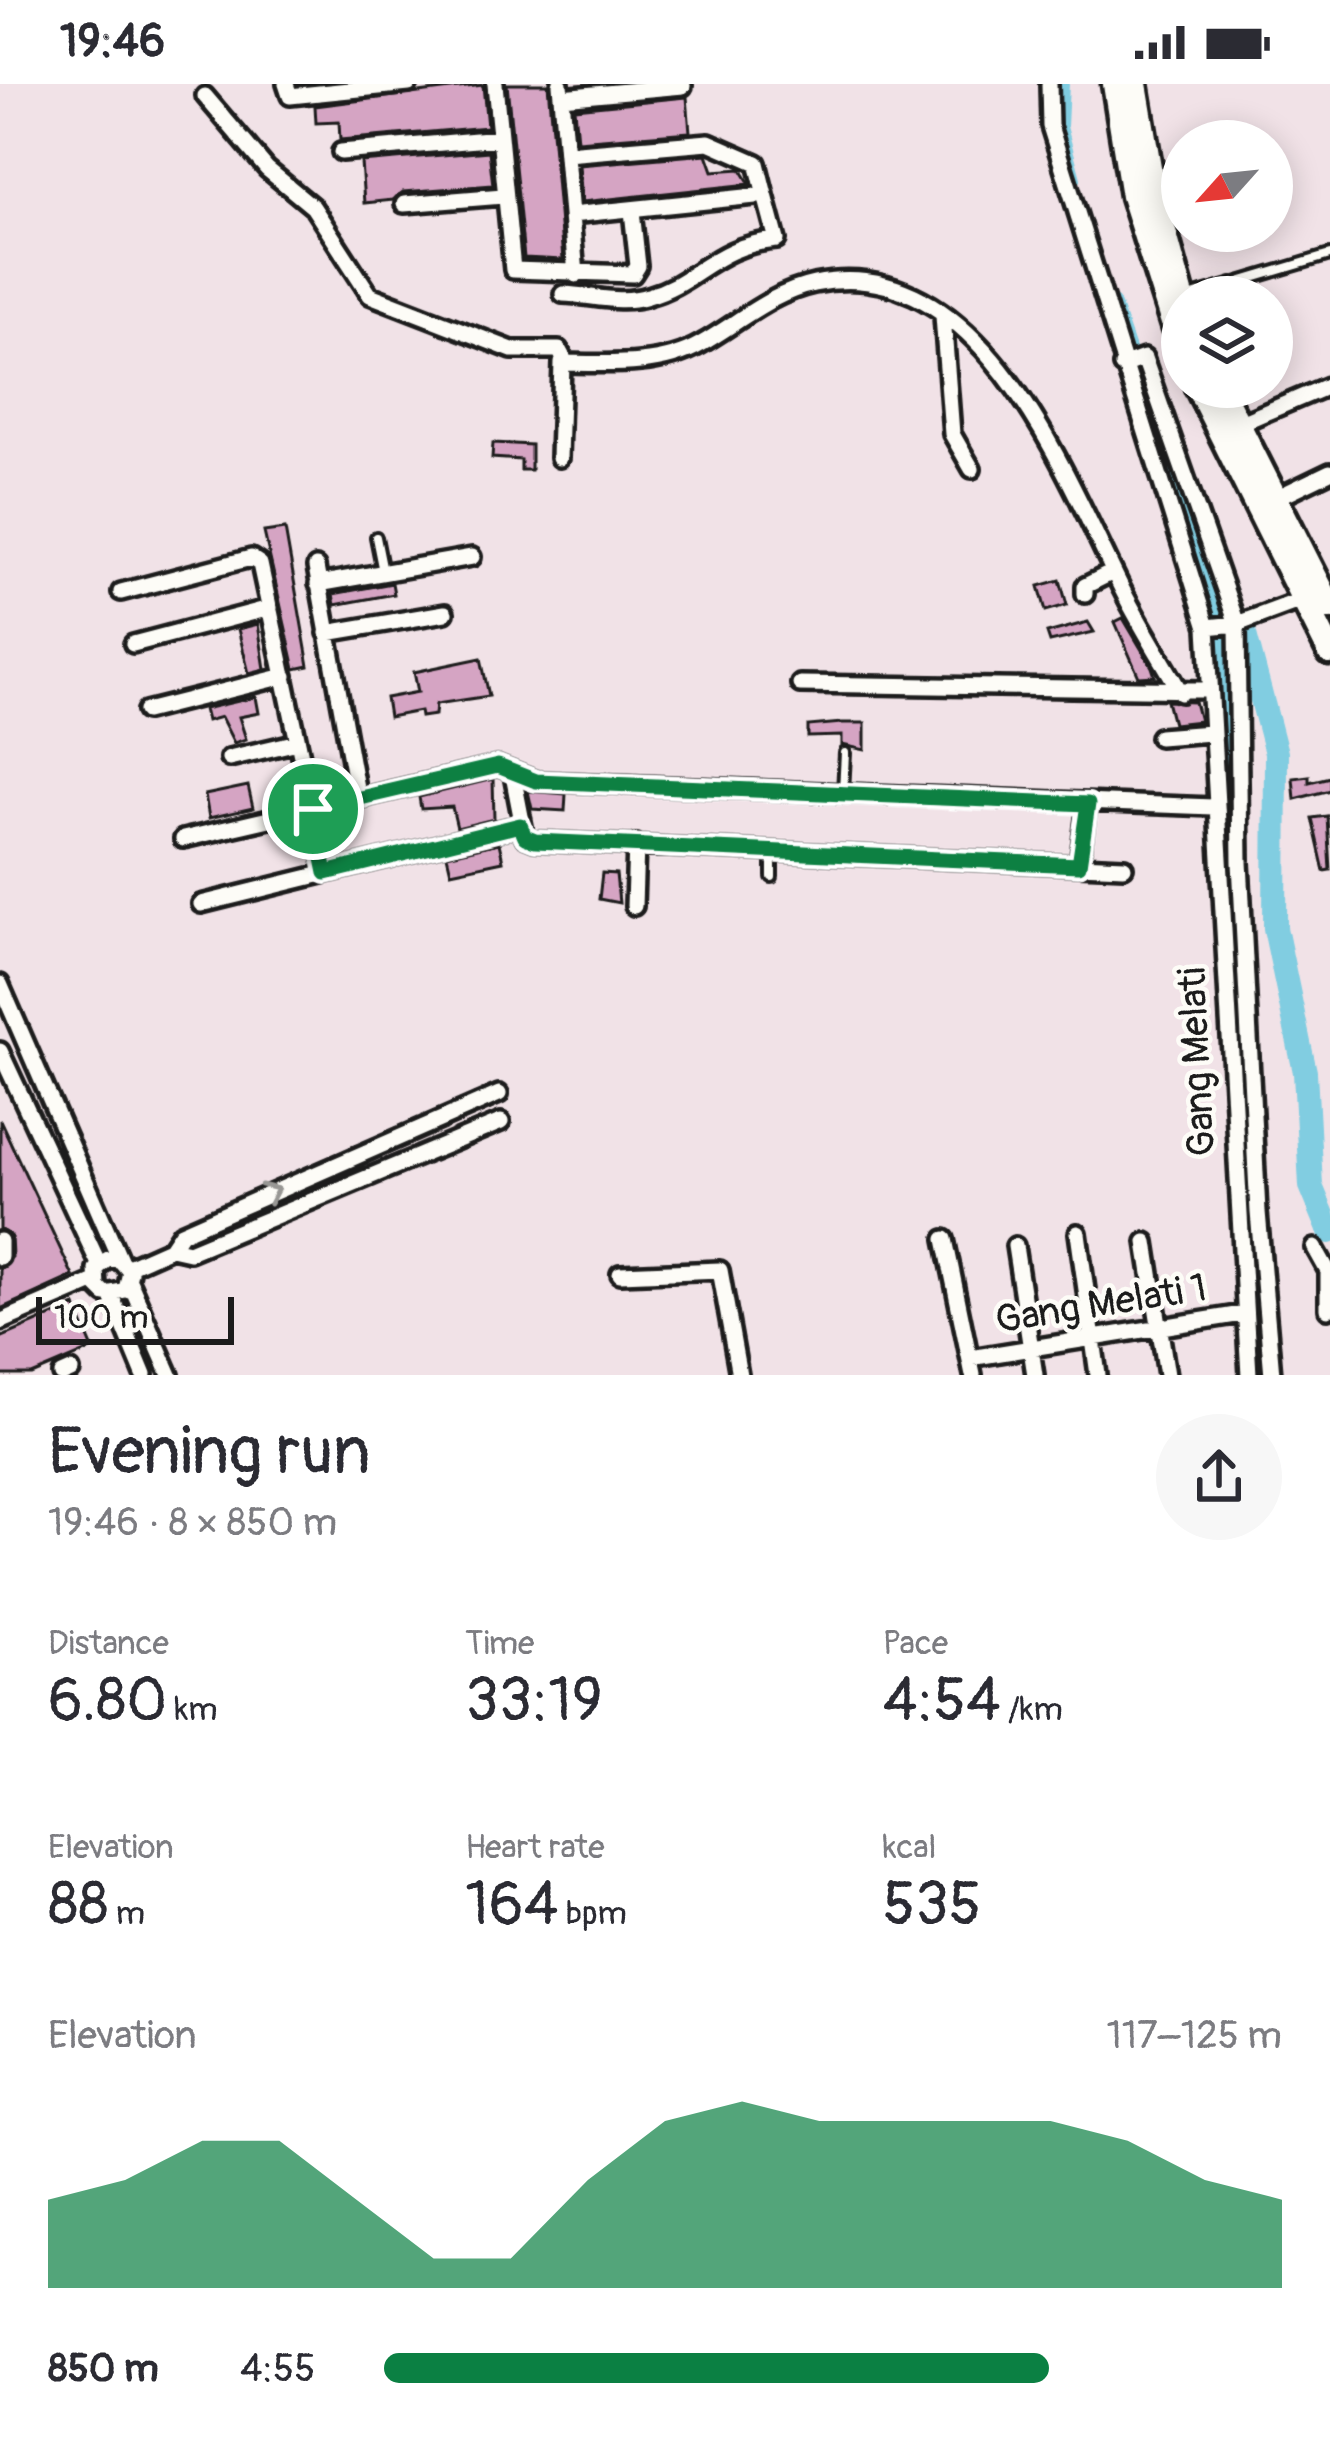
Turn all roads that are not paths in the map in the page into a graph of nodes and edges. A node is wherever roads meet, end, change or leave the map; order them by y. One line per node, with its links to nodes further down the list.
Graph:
1 (286, 84): 2 (street)
2 (409, 84)
3 (495, 84): 10 (street)
4 (1049, 84): 25 (street)
5 (1115, 84): 22 (highway)
6 (1135, 84): 20 (highway)
7 (683, 86): 8 (street)
8 (560, 91): 12 (street)
9 (206, 96): 26 (street)
10 (499, 138): 11 (street); 14 (street)
11 (341, 152)
12 (566, 154): 13 (street); 17 (street)
13 (765, 195): 16 (street); 23 (street)
14 (503, 196): 15 (street); 19 (street)
15 (404, 204)
16 (632, 211): 17 (street); 19 (street)
17 (571, 215): 19 (street)
18 (1330, 255): 21 (lane)
19 (576, 275)
20 (1179, 276)
21 (1258, 276)
22 (1161, 285)
23 (563, 295)
24 (943, 316): 26 (street); 32 (street); 37 (street)
25 (1130, 362): 44 (street); 44 (street)
26 (562, 363): 31 (street)
27 (1330, 385): 30 (street)
28 (1210, 408): 41 (highway)
29 (1228, 408): 30 (highway)
30 (1236, 425): 34 (highway)
31 (560, 458)
32 (972, 469)
33 (1330, 472): 34 (street)
34 (1274, 499): 41 (highway)
35 (376, 537): 38 (lane)
36 (472, 556): 38 (street)
37 (1113, 572): 40 (street); 51 (street)
38 (383, 574): 45 (street)
39 (121, 592): 42 (street)
40 (1085, 594)
41 (1322, 597): 44 (street); 47 (highway)
42 (270, 608): 46 (street); 48 (street)
43 (445, 613): 45 (street)
44 (1223, 626): 50 (street, Gang Melati); 68 (street)
45 (327, 633): 60 (street)
46 (133, 644)
47 (1330, 652)
48 (285, 676): 52 (street); 55 (street)
49 (800, 684): 51 (street)
50 (1210, 690): 51 (street); 53 (street, Gang Melati)
51 (1181, 693)
52 (146, 711)
53 (1210, 733): 54 (street); 62 (street, Gang Melati)
54 (1159, 736)
55 (298, 742): 57 (street); 63 (street)
56 (845, 753): 59 (lane)
57 (229, 758)
58 (513, 775): 59 (street); 60 (street); 64 (street)
59 (843, 793): 61 (street)
60 (358, 799): 63 (street)
61 (1088, 804): 62 (street); 69 (street)
62 (1213, 807): 68 (street, Gang Melati)
63 (313, 809): 65 (street); 71 (street)
64 (520, 825): 66 (street); 71 (street)
65 (183, 839)
66 (636, 844): 67 (street); 74 (street)
67 (772, 851): 69 (street); 72 (lane)
68 (1230, 862): 79 (street, Gang Melati); 79 (street)
69 (1079, 865): 70 (street)
70 (1124, 867)
71 (326, 873): 73 (street)
72 (772, 877)
73 (201, 904)
74 (634, 906)
75 (0, 984): 89 (street)
76 (0, 1051): 90 (street)
77 (499, 1094): 80 (street)
78 (501, 1122): 81 (street)
79 (1244, 1136): 82 (street)
80 (365, 1150): 81 (street); 87 (street, one-way to 80)
81 (376, 1174): 87 (street)
82 (1247, 1212): 96 (street); 96 (street)
83 (1078, 1233): 98 (street)
84 (945, 1239): 100 (street)
85 (1146, 1242): 97 (street)
86 (1015, 1246): 99 (street)
87 (171, 1248): 89 (street)
88 (1315, 1248): 92 (street)
89 (126, 1270): 90 (street); 93 (street); 102 (street)
90 (97, 1273): 93 (street); 95 (street)
91 (620, 1274): 103 (street)
92 (1329, 1274): 94 (street)
93 (111, 1295): 101 (street)
94 (1328, 1309)
95 (0, 1322)
96 (1252, 1325): 97 (street, Gang Melati 1); 107 (street); 108 (street)
97 (1161, 1328): 98 (street, Gang Melati 1); 106 (street)
98 (1093, 1338): 99 (street, Gang Melati 1); 105 (street)
99 (1031, 1348): 100 (street, Gang Melati 1); 104 (street)
100 (971, 1366)
101 (144, 1375)
102 (170, 1375)
103 (739, 1375)
104 (1035, 1375)
105 (1099, 1375)
106 (1167, 1375)
107 (1249, 1375)
108 (1272, 1375)

